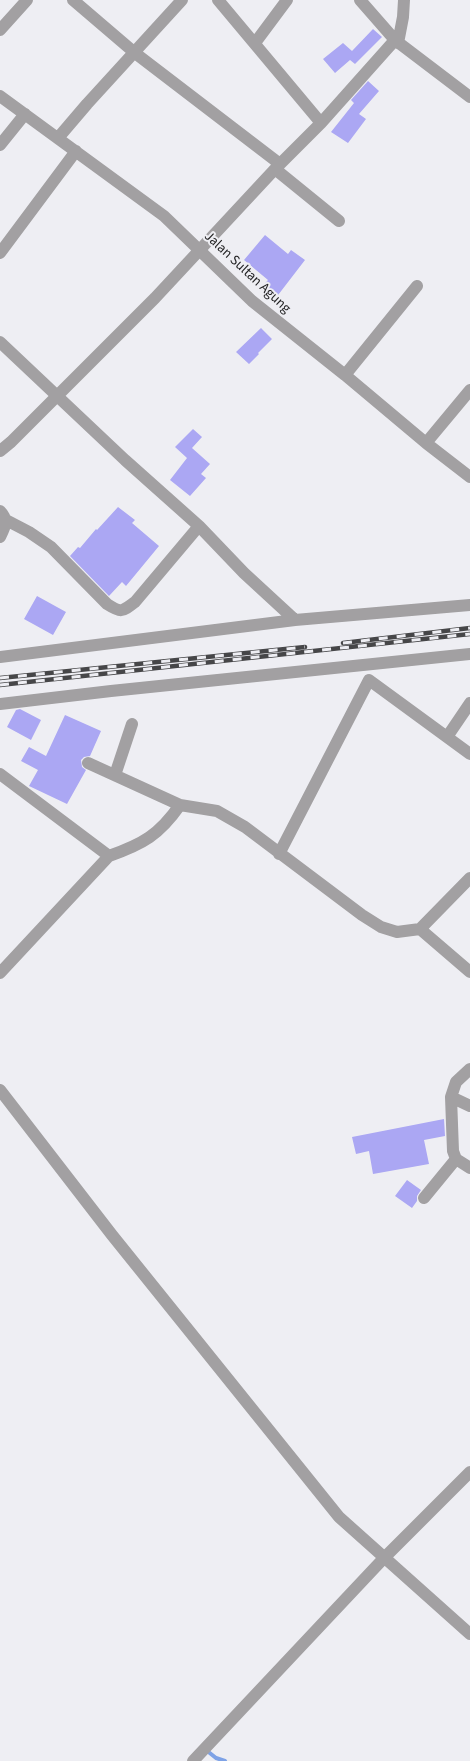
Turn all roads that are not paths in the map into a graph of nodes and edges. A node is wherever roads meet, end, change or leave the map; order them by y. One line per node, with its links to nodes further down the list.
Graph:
1 (27, 0): 8 (street)
2 (73, 0): 11 (street)
3 (182, 0): 11 (street)
4 (218, 0): 10 (street)
5 (287, 0): 10 (street)
6 (360, 0): 9 (street)
7 (404, 0): 9 (street)
8 (0, 30)
9 (396, 41): 13 (street); 15 (street)
10 (255, 43): 15 (street)
11 (135, 53): 16 (street); 19 (street)
12 (0, 96): 14 (street, Jalan Sultan Agung)
13 (470, 97)
14 (25, 114): 16 (street, Jalan Sultan Agung); 17 (street)
15 (321, 123): 19 (street)
16 (58, 138): 18 (street, Jalan Sultan Agung)
17 (0, 144)
18 (76, 151): 21 (street, Jalan Sultan Agung); 22 (street)
19 (277, 166): 20 (street); 21 (street)
20 (339, 222)
21 (200, 250): 25 (street, Jalan Sultan Agung); 27 (street)
22 (0, 254)
23 (417, 286): 25 (street)
24 (0, 342): 27 (street)
25 (345, 375): 28 (street, Jalan Sultan Agung)
26 (470, 390): 28 (street)
27 (57, 395): 29 (street); 32 (street)
28 (426, 443): 30 (street, Jalan Sultan Agung)
29 (0, 451)
30 (470, 478)
31 (3, 516): 32 (street); 33 (street)
32 (199, 526): 35 (street)
33 (0, 537)
34 (470, 605): 35 (street)
35 (295, 620): 37 (street)
36 (470, 654): 38 (street)
37 (0, 656)
38 (353, 667): 39 (street); 41 (street)
39 (369, 680): 43 (street); 49 (street)
40 (470, 703): 43 (street)
41 (0, 704)
42 (132, 724): 47 (street)
43 (447, 737): 44 (street)
44 (470, 754)
45 (88, 763): 47 (street)
46 (0, 774): 50 (street)
47 (115, 775): 48 (street)
48 (180, 805): 49 (street); 50 (street)
49 (279, 854): 52 (street)
50 (109, 856): 54 (street)
51 (470, 878): 52 (street)
52 (420, 929): 53 (street)
53 (470, 972)
54 (0, 973)
55 (470, 1069): 57 (street)
56 (0, 1090): 63 (street)
57 (451, 1097): 58 (street); 59 (street)
58 (470, 1106)
59 (456, 1159): 60 (street); 61 (street)
60 (470, 1168)
61 (424, 1198)
62 (470, 1472): 63 (street)
63 (384, 1558): 64 (street); 65 (street)
64 (470, 1634)
65 (193, 1761)

